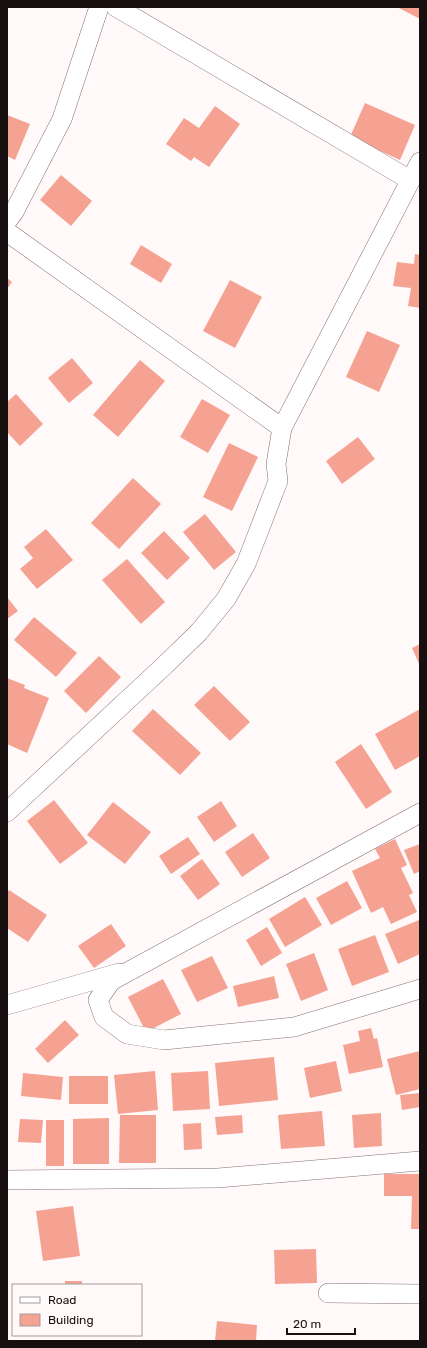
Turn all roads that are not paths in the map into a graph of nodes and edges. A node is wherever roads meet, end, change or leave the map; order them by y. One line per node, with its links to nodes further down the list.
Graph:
1 (99, 7): 5 (street)
2 (116, 7): 4 (street)
3 (420, 162): 4 (street)
4 (410, 180): 7 (street)
5 (7, 221)
6 (7, 232): 7 (street)
7 (282, 428): 8 (street)
8 (7, 812)
9 (420, 813): 10 (street)
10 (133, 969): 11 (street); 12 (street)
11 (419, 993)
12 (7, 1005)
13 (420, 1161): 14 (street)
14 (7, 1180)
15 (328, 1293): 16 (street)
16 (420, 1294)

